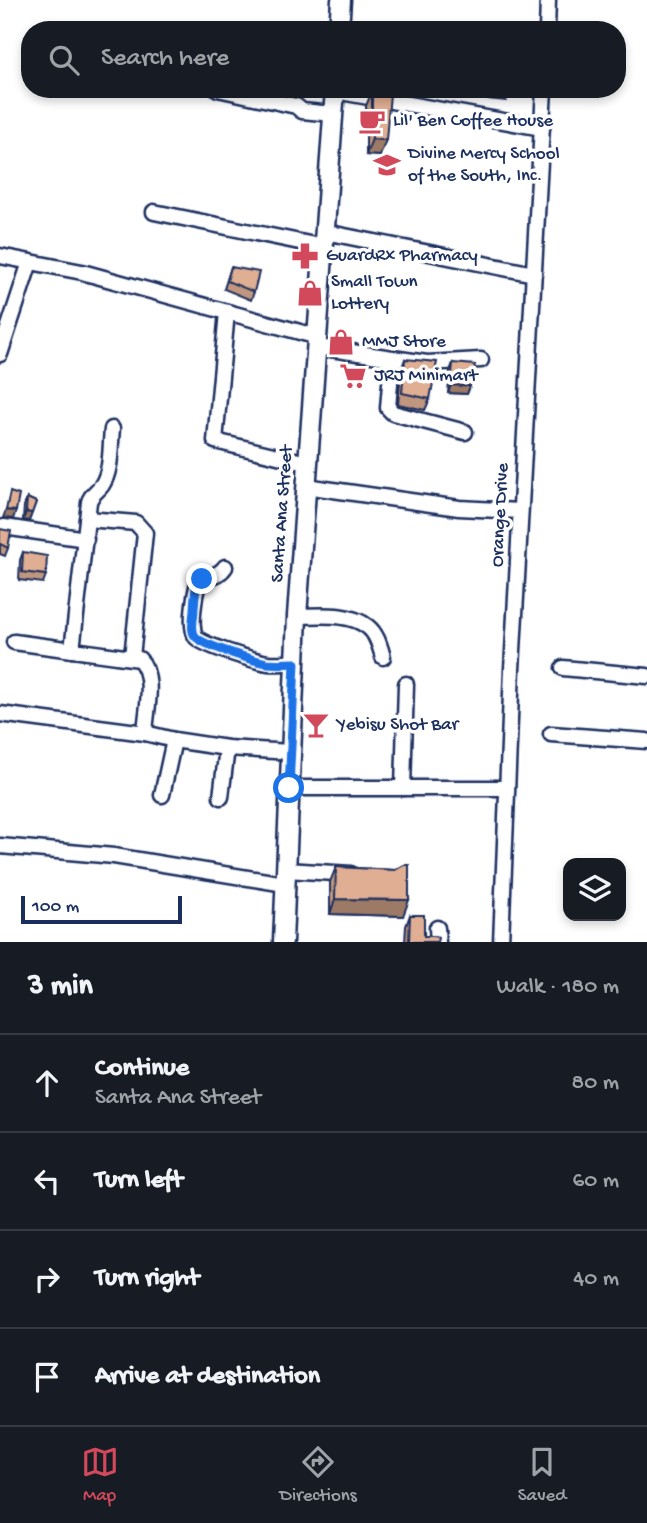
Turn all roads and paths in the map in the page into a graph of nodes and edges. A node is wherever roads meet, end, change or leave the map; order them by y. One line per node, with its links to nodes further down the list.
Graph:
1 (341, 0): 3 (main road)
2 (548, 0): 4 (street)
3 (340, 21)
4 (547, 21)
5 (259, 98): 9 (street)
6 (334, 98): 9 (main road, Santa Ana Street)
7 (379, 98): 10 (street)
8 (544, 98): 10 (street, Orange Drive)
9 (333, 114): 12 (main road, Santa Ana Street)
10 (542, 128): 15 (street, Orange Drive)
11 (154, 212): 12 (street)
12 (325, 240): 15 (street); 17 (main road, Santa Ana Street)
13 (0, 256): 14 (street)
14 (30, 262): 16 (street); 18 (street)
15 (534, 274): 25 (street, Orange Drive)
16 (227, 312): 17 (street); 23 (street)
17 (317, 342): 19 (street); 23 (main road, Santa Ana Street)
18 (0, 354)
19 (392, 359): 20 (street); 22 (street)
20 (481, 360)
21 (112, 429): 26 (street)
22 (465, 432)
23 (307, 463): 24 (main road, Santa Ana Street)
24 (305, 485): 25 (street); 30 (main road, Santa Ana Street)
25 (520, 511): 48 (street, Orange Drive)
26 (88, 519): 28 (street); 33 (street)
27 (5, 527): 28 (street)
28 (86, 539): 32 (street)
29 (225, 568): 35 (street)
30 (296, 616): 34 (street); 35 (main road, Santa Ana Street)
31 (15, 642): 32 (street)
32 (72, 650): 33 (street)
33 (132, 657): 40 (street)
34 (383, 657)
35 (295, 663): 45 (main road, Santa Ana Street)
36 (563, 668): 37 (street)
37 (647, 676)
38 (406, 684): 47 (street)
39 (0, 714): 40 (street)
40 (145, 733): 42 (street)
41 (551, 734): 43 (street)
42 (174, 740): 44 (street); 49 (street)
43 (647, 741)
44 (227, 748): 45 (street); 50 (street)
45 (290, 752): 46 (main road, Santa Ana Street)
46 (289, 788): 47 (street); 53 (main road, Santa Ana Street)
47 (403, 788): 48 (street)
48 (507, 788): 55 (street, Orange Drive)
49 (162, 795)
50 (221, 797)
51 (0, 846): 53 (street)
52 (364, 875): 53 (street)
53 (286, 877): 54 (main road, Santa Ana Street)
54 (283, 942)
55 (500, 942)

